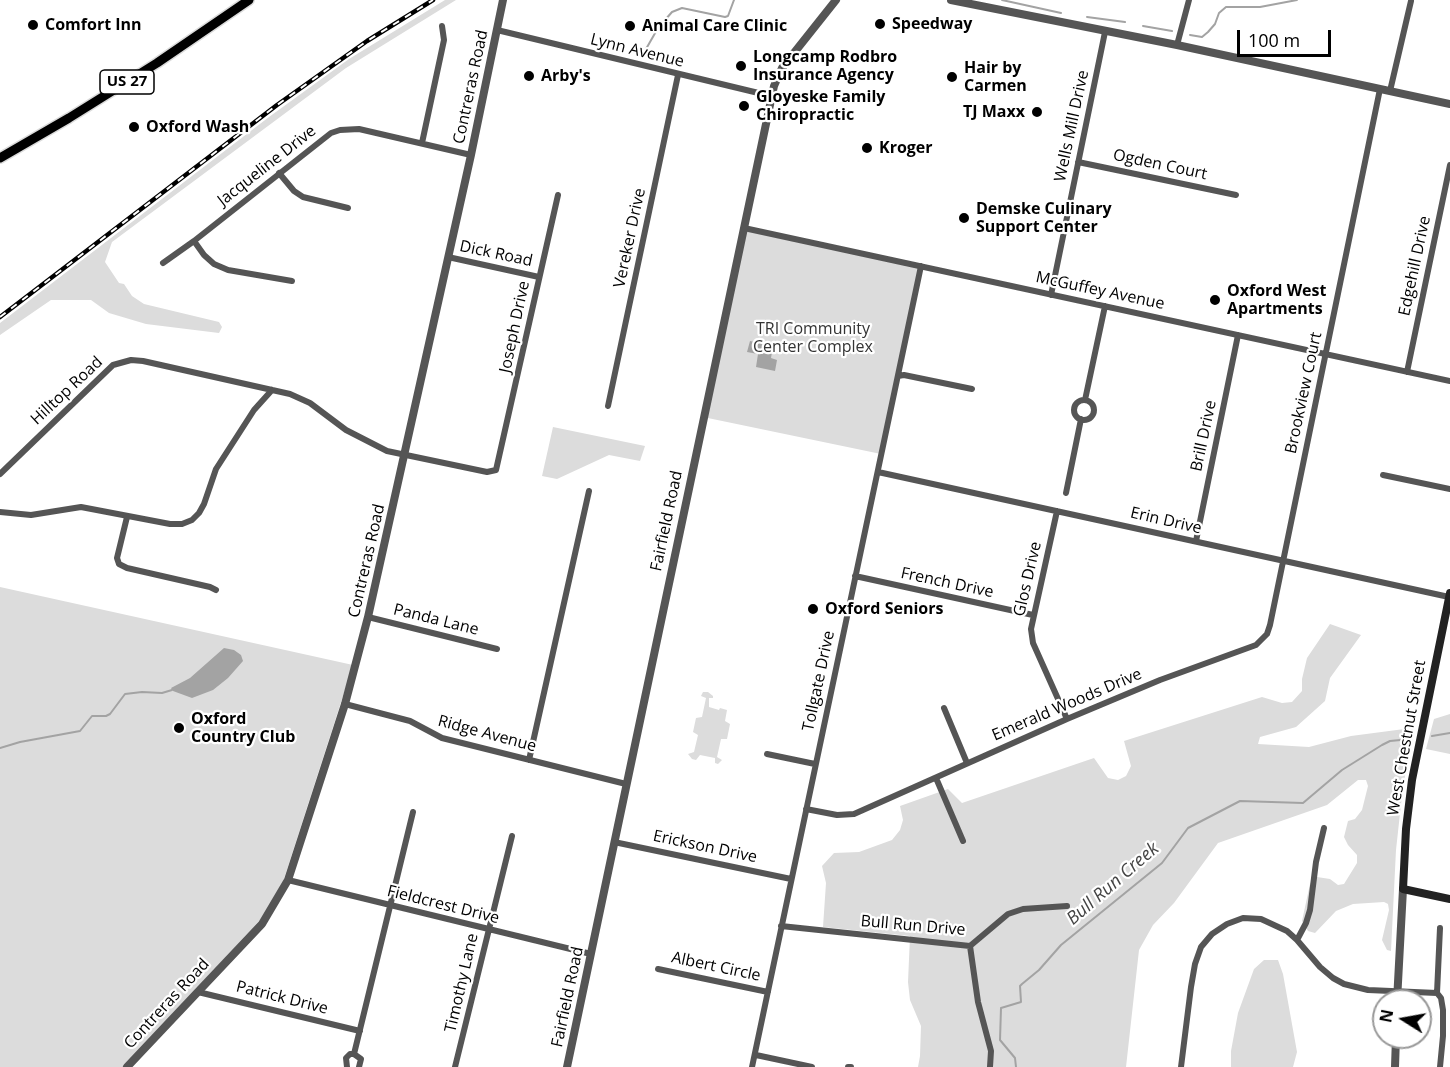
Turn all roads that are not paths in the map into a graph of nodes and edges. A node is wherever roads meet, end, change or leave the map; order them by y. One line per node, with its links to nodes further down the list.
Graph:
1 (249, 0): 19 (highway, US 27)
2 (503, 0): 9 (street, Contreras Road)
3 (836, 0): 15 (street, Fairfield Road)
4 (951, 0): 7 (street)
5 (1189, 0): 11 (street)
6 (1411, 0): 14 (street)
7 (986, 4): 10 (street)
8 (442, 26): 17 (street)
9 (497, 30): 12 (street, Lynn Avenue); 18 (street, Contreras Road)
10 (1105, 32): 11 (street); 20 (street, Wells Mill Drive)
11 (1177, 45): 13 (street)
12 (678, 75): 15 (street, Lynn Avenue); 43 (street, Vereker Drive)
13 (1380, 89): 14 (street); 36 (street, Brookview Court)
14 (1390, 91): 16 (street)
15 (771, 96): 26 (street, Fairfield Road)
16 (1450, 104)
17 (422, 143): 18 (street, Jacqueline Drive); 22 (street, Jacqueline Drive)
18 (471, 155): 28 (street, Contreras Road)
19 (0, 158)
20 (1078, 162): 24 (street, Ogden Court); 33 (street, Wells Mill Drive)
21 (1450, 165): 37 (street, Edgehill Drive)
22 (279, 173): 25 (street); 27 (street, Jacqueline Drive)
23 (558, 195): 31 (street, Joseph Drive)
24 (1236, 195)
25 (348, 208)
26 (744, 228): 30 (street, McGuffey Avenue); 72 (street, Fairfield Road)
27 (194, 241): 29 (street, Jacqueline Drive); 32 (street)
28 (448, 257): 31 (street, Dick Road); 45 (street, Contreras Road)
29 (163, 263)
30 (921, 266): 33 (street, McGuffey Avenue); 38 (street, Tollgate Drive)
31 (539, 277): 46 (street, Joseph Drive)
32 (292, 281)
33 (1051, 295): 34 (street, McGuffey Avenue)
34 (1105, 306): 35 (street, McGuffey Avenue); 42 (street)
35 (1239, 335): 36 (street, McGuffey Avenue); 56 (street, Brill Drive)
36 (1325, 354): 37 (street, McGuffey Avenue); 57 (street, Brookview Court)
37 (1407, 372): 39 (street, McGuffey Avenue)
38 (898, 376): 40 (street); 47 (street, Tollgate Drive)
39 (1450, 381)
40 (972, 389)
41 (272, 390): 45 (street, Hilltop Road); 48 (street, Hilltop Road); 55 (street)
42 (1085, 400): 44 (street); 44 (street)
43 (608, 406)
44 (1081, 419): 52 (street)
45 (404, 455): 46 (street, Hilltop Road); 62 (street, Contreras Road)
46 (498, 466)
47 (878, 472): 53 (street, Erin Drive); 58 (street, Tollgate Drive)
48 (0, 474)
49 (1383, 475): 50 (street)
50 (1450, 489)
51 (589, 491): 68 (street)
52 (1066, 493)
53 (1058, 511): 56 (street, Erin Drive); 61 (street, Glos Drive)
54 (0, 512): 55 (street)
55 (127, 516): 59 (street)
56 (1196, 542): 57 (street, Erin Drive)
57 (1283, 562): 60 (street, Erin Drive); 66 (street, Emerald Woods Drive)
58 (855, 576): 61 (street, French Drive); 70 (street, Tollgate Drive)
59 (216, 590)
60 (1450, 595): 81 (main road, West Chestnut Street)
61 (1033, 615): 66 (street, Glos Drive)
62 (368, 617): 63 (street, Panda Lane); 64 (street, Contreras Road)
63 (497, 649)
64 (345, 704): 68 (street, Ridge Avenue); 80 (street, Contreras Road)
65 (944, 708): 69 (street)
66 (1067, 719): 69 (street, Emerald Woods Drive)
67 (767, 754): 70 (street)
68 (529, 760): 72 (street, Ridge Avenue)
69 (968, 763): 71 (street, Emerald Woods Drive)
70 (815, 764): 73 (street, Tollgate Drive)
71 (936, 778): 73 (street, Emerald Woods Drive); 77 (street)
72 (626, 784): 78 (street, Fairfield Road)
73 (806, 809): 79 (street, Tollgate Drive)
74 (413, 812): 83 (street)
75 (1324, 828): 88 (street)
76 (512, 836): 87 (street, Timothy Lane)
77 (963, 841)
78 (614, 842): 79 (street, Erickson Drive); 90 (street, Fairfield Road)
79 (791, 879): 85 (street, Tollgate Drive)
80 (288, 880): 83 (street, Fieldcrest Drive); 94 (street, Contreras Road)
81 (1403, 889): 82 (main road); 93 (street)
82 (1450, 899)
83 (391, 906): 87 (street, Fieldcrest Drive); 98 (street)
84 (1067, 906): 89 (street, Bull Run Drive)
85 (781, 926): 89 (street, Bull Run Drive); 95 (street, Tollgate Drive)
86 (1440, 928): 97 (street)
87 (489, 930): 90 (street, Fieldcrest Drive); 105 (street, Timothy Lane)
88 (1297, 940): 92 (street); 110 (street)
89 (970, 946): 109 (street)
90 (591, 954): 106 (street, Fairfield Road)
91 (658, 969): 95 (street, Albert Circle)
92 (1376, 989)
93 (1398, 989)
94 (198, 992): 98 (street, Patrick Drive); 102 (street, Contreras Road)
95 (768, 992): 101 (street, Tollgate Drive)
96 (1432, 993): 97 (street)
97 (1437, 993): 112 (street)
98 (360, 1031): 100 (street)
99 (1396, 1049): 111 (street)
100 (354, 1054): 103 (street); 104 (street)
101 (756, 1055): 107 (street, Tollgate Drive); 108 (street)
102 (127, 1067)
103 (347, 1067)
104 (359, 1067)
105 (455, 1067)
106 (569, 1067)
107 (753, 1067)
108 (813, 1067)
109 (990, 1067)
110 (1181, 1067)
111 (1395, 1067)
112 (1440, 1067)

